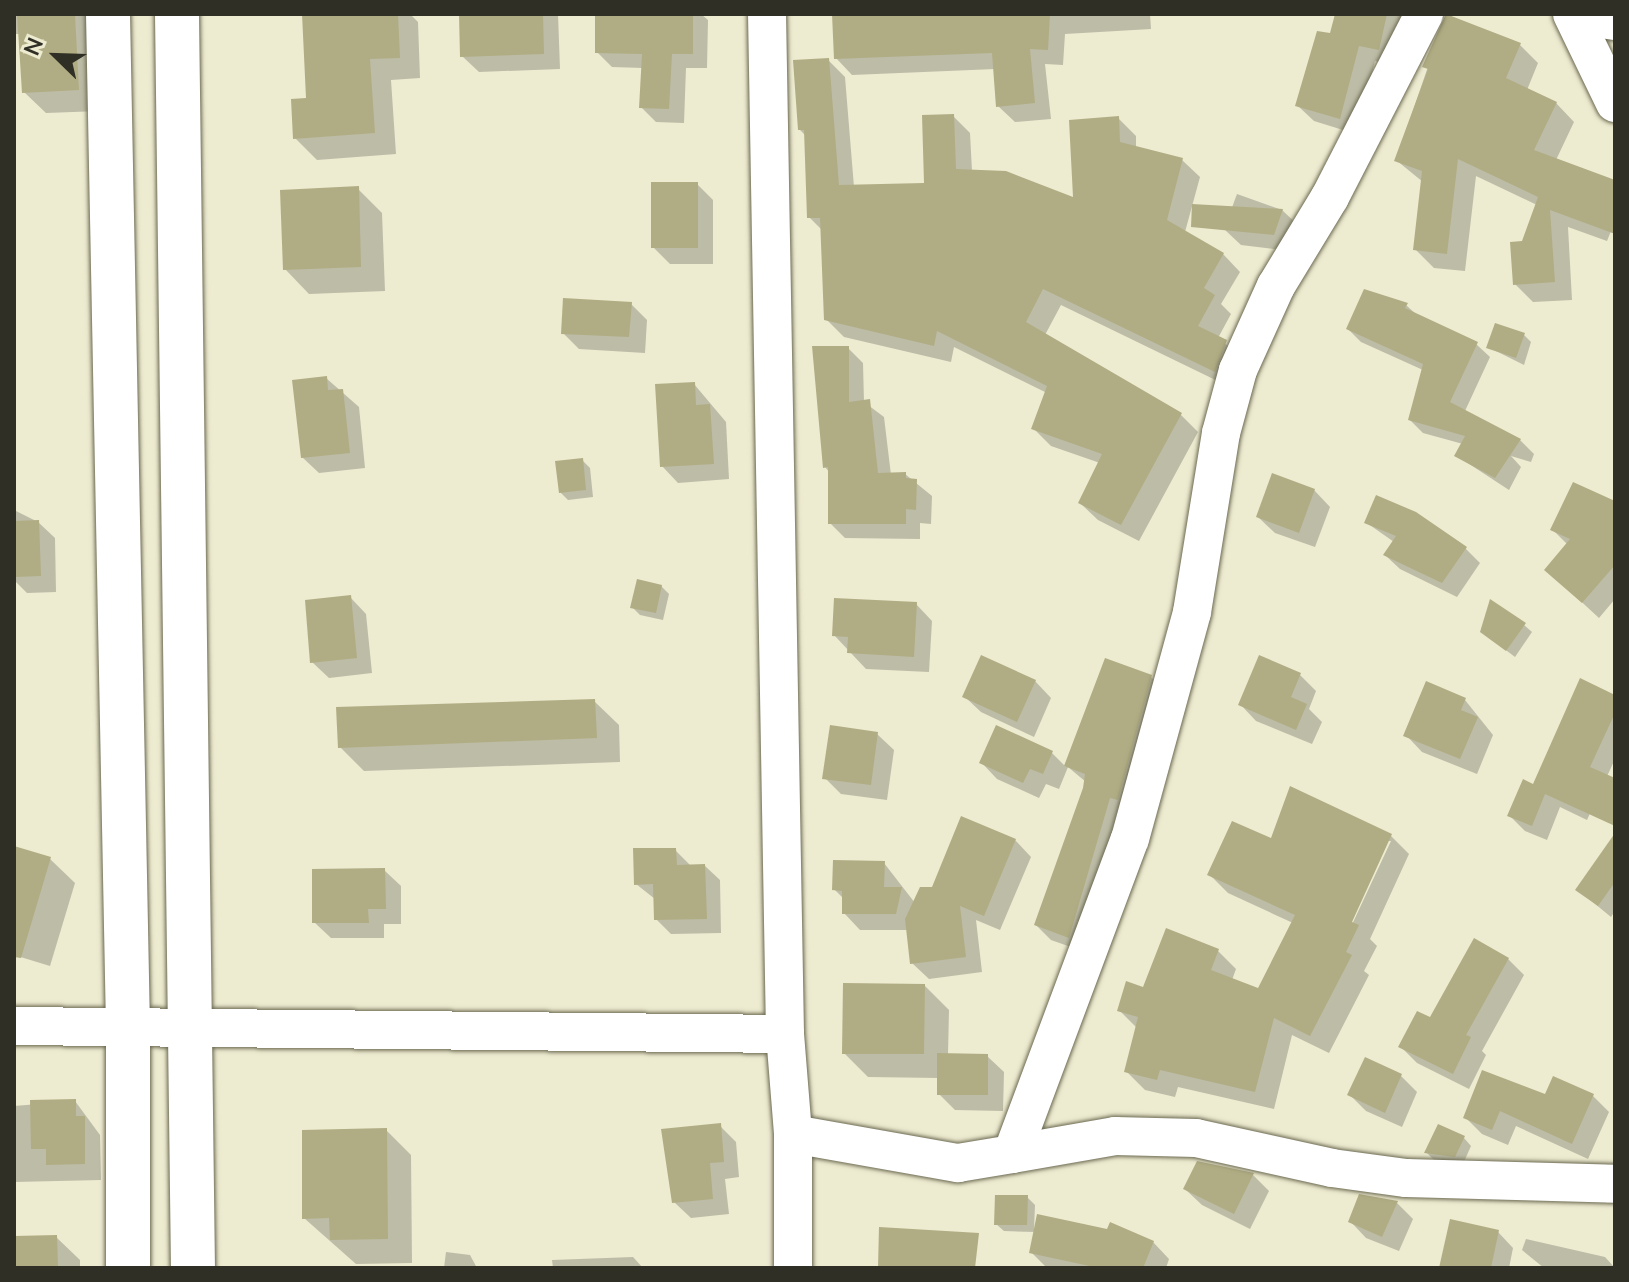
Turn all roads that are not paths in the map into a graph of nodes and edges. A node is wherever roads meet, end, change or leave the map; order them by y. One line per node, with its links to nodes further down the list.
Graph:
1 (108, 14): 9 (street)
2 (177, 14): 10 (street)
3 (767, 14): 11 (street)
4 (1424, 14): 13 (street)
5 (1574, 15): 6 (street); 7 (street)
6 (1615, 21)
7 (1615, 103)
8 (14, 1026): 9 (street)
9 (128, 1027): 10 (street); 15 (street)
10 (192, 1028): 11 (street); 16 (street)
11 (785, 1034): 12 (street)
12 (793, 1134): 13 (street); 17 (street)
13 (1012, 1154): 14 (street)
14 (1615, 1184)
15 (128, 1268)
16 (193, 1268)
17 (793, 1268)

